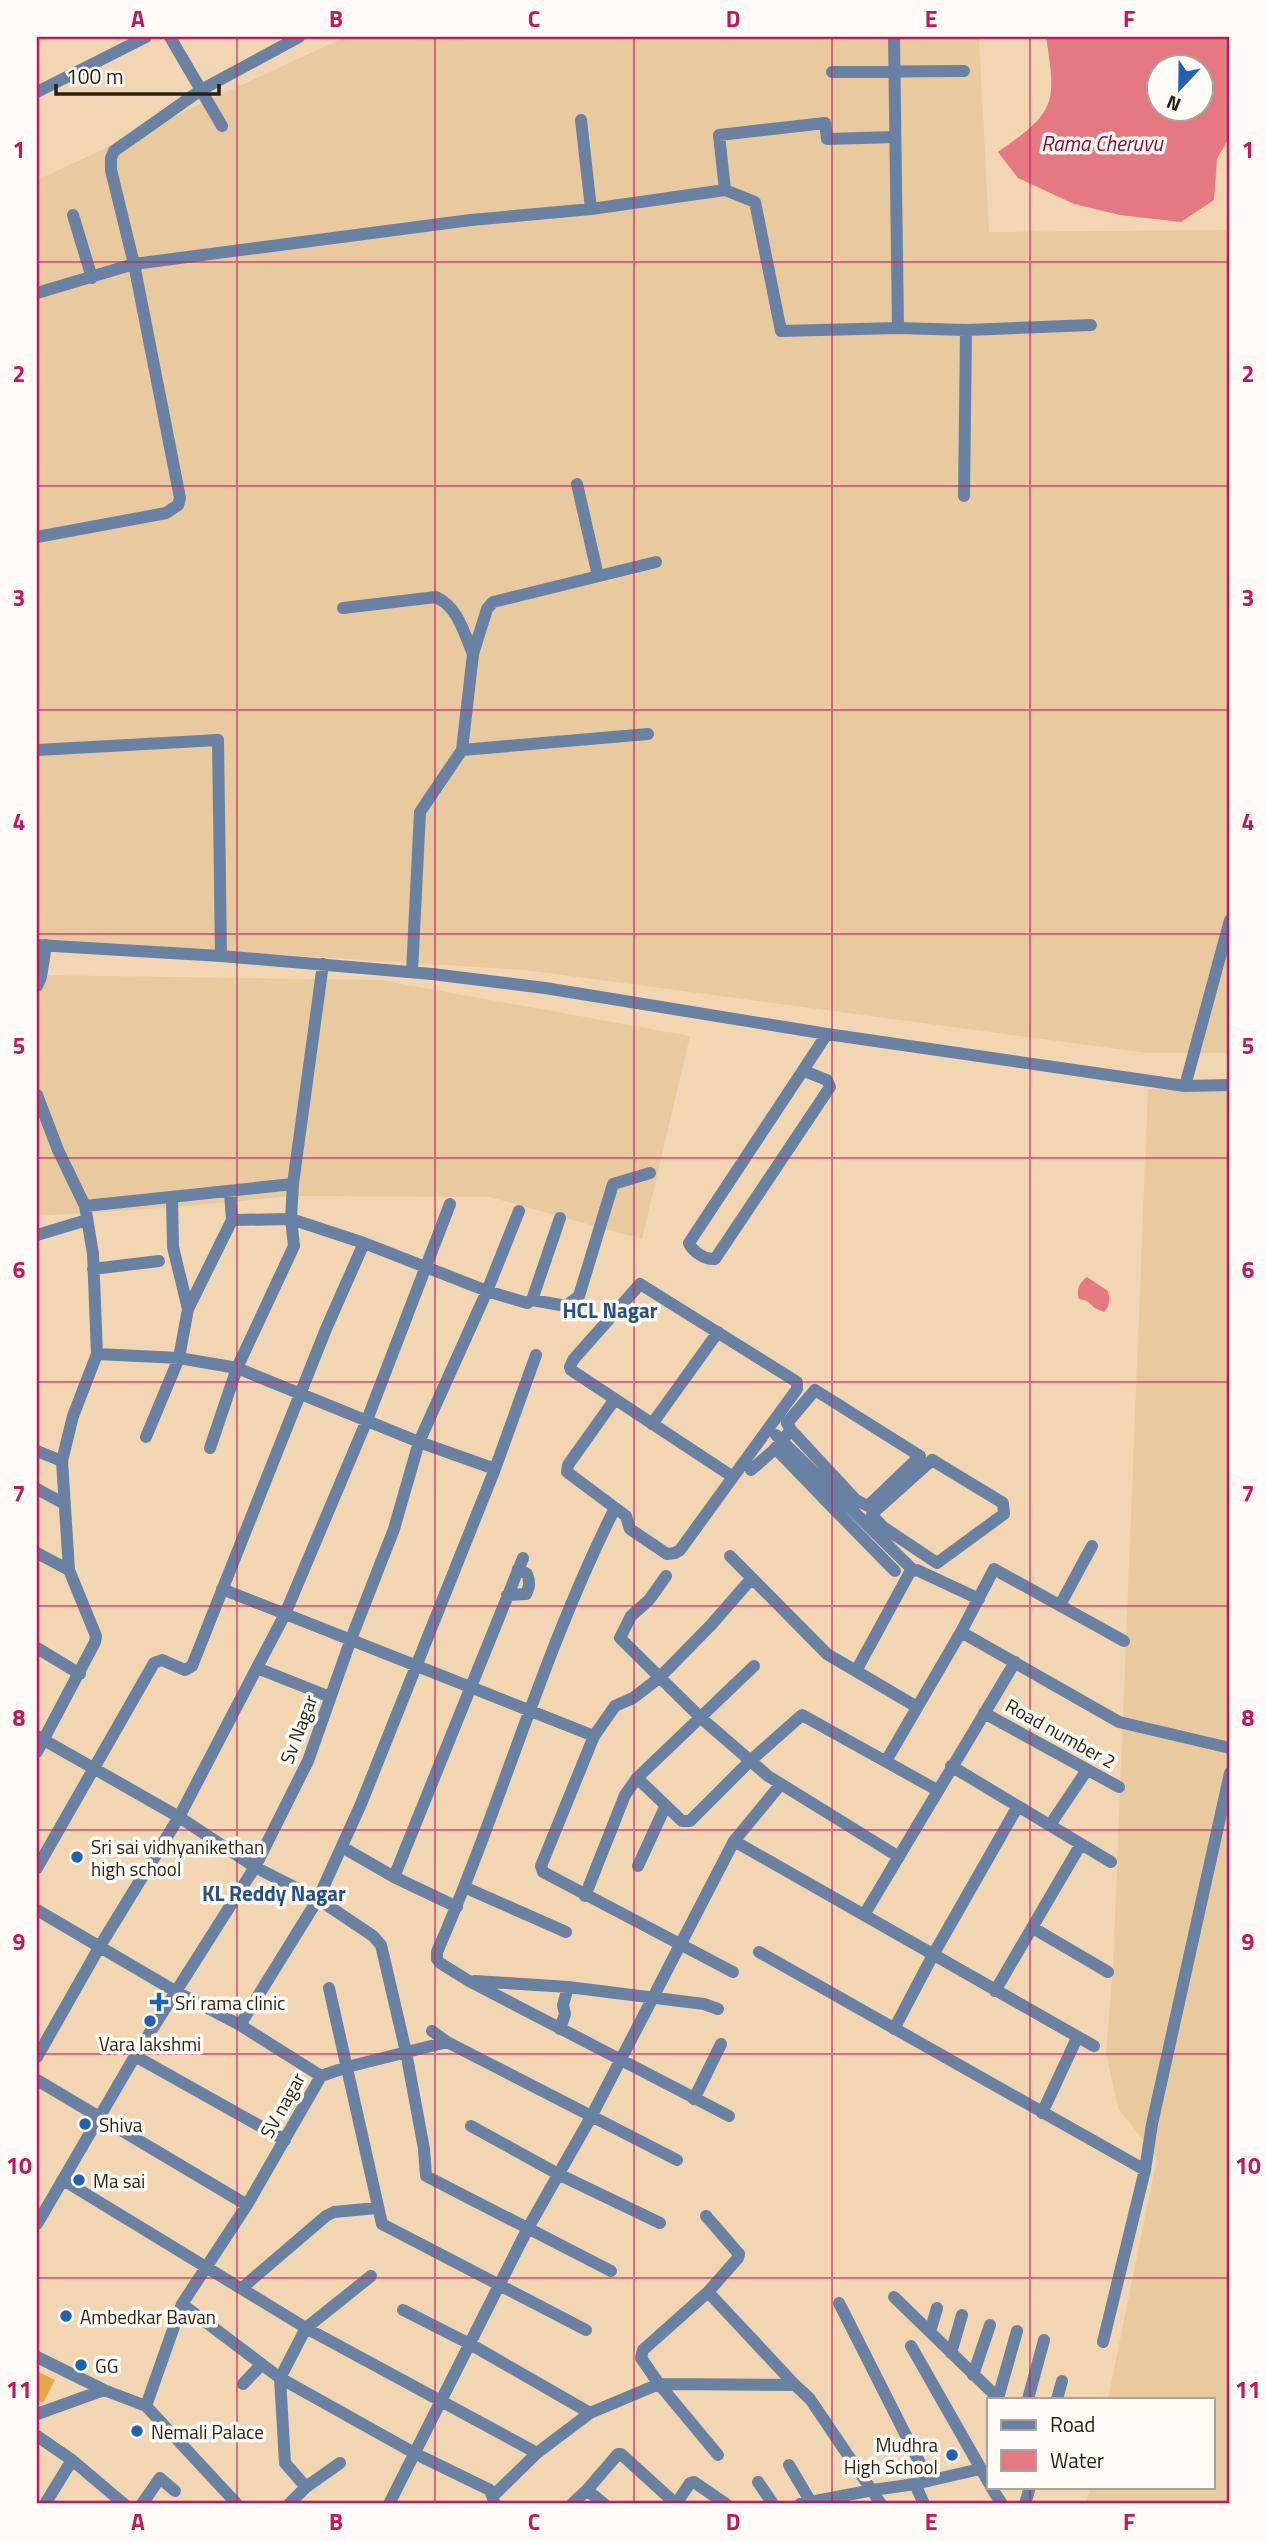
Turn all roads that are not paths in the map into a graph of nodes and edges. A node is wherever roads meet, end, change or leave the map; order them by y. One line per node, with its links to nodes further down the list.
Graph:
1 (146, 37): 9 (street)
2 (170, 37): 8 (street)
3 (299, 37): 8 (street)
4 (894, 37): 7 (street)
5 (964, 71): 7 (street)
6 (832, 72): 7 (street)
7 (895, 72): 12 (street)
8 (201, 90): 11 (street); 16 (street)
9 (37, 93)
10 (581, 120): 14 (street)
11 (222, 126)
12 (895, 137): 13 (street); 20 (street)
13 (725, 190): 14 (street); 20 (street)
14 (591, 209): 16 (street)
15 (73, 215): 17 (street)
16 (134, 264): 17 (street); 24 (street)
17 (92, 278): 18 (street)
18 (37, 293)
19 (1091, 325): 21 (street)
20 (898, 328): 21 (street)
21 (966, 330): 23 (street)
22 (577, 484): 26 (street)
23 (964, 496)
24 (37, 537)
25 (656, 562): 26 (street)
26 (598, 576): 28 (street)
27 (342, 608): 28 (street)
28 (473, 654): 31 (street)
29 (648, 734): 31 (street)
30 (37, 750): 34 (street)
31 (462, 750): 36 (street)
32 (1230, 920): 41 (street)
33 (40, 944): 34 (street); 37 (street)
34 (221, 956): 35 (street)
35 (323, 964): 36 (street); 44 (street)
36 (412, 972): 38 (street)
37 (37, 986)
38 (827, 1034): 39 (street); 41 (street)
39 (804, 1071): 39 (street)
40 (1230, 1085): 41 (street)
41 (1185, 1086)
42 (37, 1095): 48 (street)
43 (650, 1173): 60 (street)
44 (293, 1184): 45 (street); 51 (street)
45 (230, 1192): 46 (street); 53 (street)
46 (172, 1196): 48 (street); 61 (street)
47 (450, 1204): 57 (street)
48 (85, 1206): 52 (street)
49 (519, 1211): 59 (street, Sv Nagar)
50 (561, 1218): 60 (street)
51 (291, 1219): 53 (street); 55 (street); 66 (street)
52 (87, 1220): 54 (street); 58 (street)
53 (232, 1220): 61 (street)
54 (37, 1235)
55 (364, 1243): 57 (street); 67 (street)
56 (159, 1261): 58 (street)
57 (425, 1266): 59 (street); 69 (street)
58 (93, 1269): 63 (street)
59 (488, 1291): 60 (street); 74 (street, Sv Nagar)
60 (533, 1300)
61 (188, 1309): 65 (street)
62 (718, 1332): 68 (street); 70 (street); 71 (street)
63 (97, 1354): 65 (street); 77 (street)
64 (536, 1355): 78 (street)
65 (179, 1358): 66 (street); 72 (street)
66 (237, 1368): 67 (street); 75 (street)
67 (302, 1393): 69 (street); 95 (street)
68 (615, 1399): 70 (street); 84 (street)
69 (367, 1420): 74 (street); 98 (street)
70 (652, 1424): 80 (street)
71 (768, 1428): 73 (street); 80 (street)
72 (146, 1437)
73 (782, 1440): 79 (street); 83 (street); 83 (street)
74 (419, 1442): 78 (street); 100 (street, Sv Nagar)
75 (210, 1448)
76 (37, 1451): 77 (street)
77 (62, 1461): 82 (street)
78 (495, 1469): 104 (street)
79 (751, 1469)
80 (733, 1477): 84 (street)
81 (37, 1489): 82 (street)
82 (63, 1503): 90 (street)
83 (847, 1506): 85 (street); 92 (street)
84 (615, 1508): 113 (street)
85 (879, 1530): 85 (street); 91 (street)
86 (1092, 1546): 97 (street)
87 (37, 1553): 90 (street)
88 (730, 1556): 94 (street)
89 (520, 1563): 110 (street)
90 (69, 1570): 108 (street)
91 (913, 1570): 96 (street); 107 (street)
92 (895, 1571)
93 (666, 1576): 109 (street)
94 (752, 1578): 107 (street); 109 (street)
95 (222, 1590): 98 (street); 122 (street)
96 (979, 1599): 97 (street); 99 (street)
97 (1060, 1605): 101 (street)
98 (285, 1614): 100 (street); 106 (street)
99 (961, 1632): 103 (street); 112 (street)
100 (351, 1639): 104 (street); 111 (street, Sv Nagar)
101 (1124, 1640)
102 (37, 1648): 108 (street)
103 (1014, 1662): 114 (street); 118 (street)
104 (417, 1665): 110 (street); 135 (street)
105 (754, 1666): 115 (street)
106 (257, 1668): 111 (street); 131 (street)
107 (856, 1671): 112 (street)
108 (80, 1674): 117 (street)
109 (659, 1678): 115 (street); 116 (street)
110 (469, 1686): 113 (street); 141 (street)
111 (330, 1697): 139 (street, Sv Nagar)
112 (917, 1707): 120 (street)
113 (528, 1710): 116 (street); 142 (street)
114 (984, 1713): 121 (street); 123 (street, Road number 2)
115 (701, 1718): 119 (street); 125 (street)
116 (594, 1736): 143 (street)
117 (39, 1743): 122 (street)
118 (1230, 1748)
119 (750, 1761): 120 (street); 126 (street); 130 (street)
120 (886, 1761): 128 (street)
121 (951, 1766): 128 (street); 129 (street)
122 (94, 1767): 131 (street); 140 (street)
123 (1087, 1770): 127 (street, Road number 2); 132 (street)
124 (1230, 1773): 186 (street)
125 (637, 1778): 130 (street); 143 (street)
126 (781, 1784): 133 (street); 136 (street)
127 (1119, 1787)
128 (937, 1790): 136 (street)
129 (1018, 1806): 132 (street); 153 (street)
130 (666, 1807): 138 (street)
131 (179, 1817): 139 (street); 151 (street)
132 (1050, 1825): 134 (street)
133 (734, 1841): 147 (street); 150 (street)
134 (1081, 1844): 137 (street); 148 (street)
135 (342, 1847): 141 (street); 144 (street)
136 (899, 1857): 147 (street)
137 (1111, 1862)
138 (638, 1866)
139 (255, 1867): 144 (street); 159 (street, Sv Nagar)
140 (37, 1868)
141 (394, 1877): 145 (street)
142 (464, 1887): 145 (street); 149 (street)
143 (585, 1896): 150 (street)
144 (318, 1899): 163 (street); 171 (street)
145 (457, 1907): 156 (street)
146 (37, 1910): 151 (street, SV nagar)
147 (864, 1915): 153 (street)
148 (1033, 1928): 155 (street); 160 (street)
149 (566, 1932)
150 (679, 1944): 154 (street); 161 (street)
151 (100, 1946): 159 (street, SV nagar); 173 (street)
152 (759, 1952): 165 (street)
153 (933, 1955): 160 (street); 165 (street)
154 (733, 1972)
155 (1108, 1972)
156 (469, 1981): 157 (street); 164 (street)
157 (568, 1987): 161 (street); 164 (street)
158 (329, 1988): 175 (street)
159 (175, 1991): 163 (street, SV nagar); 172 (street, Sv Nagar)
160 (995, 1991): 167 (street)
161 (653, 1998): 162 (street); 174 (street)
162 (718, 2009)
163 (240, 2025): 176 (street, SV nagar)
164 (560, 2029): 174 (street)
165 (894, 2029): 179 (street)
166 (432, 2031): 168 (street)
167 (1077, 2038): 170 (street); 179 (street)
168 (447, 2042): 171 (street); 181 (street)
169 (721, 2045): 178 (street)
170 (1094, 2046)
171 (406, 2052): 175 (street); 194 (street)
172 (135, 2056): 182 (street, Sv Nagar); 184 (street)
173 (37, 2057)
174 (619, 2060): 178 (street); 181 (street)
175 (347, 2067): 176 (street); 190 (street)
176 (321, 2076): 184 (street, SV nagar)
177 (37, 2080): 182 (street)
178 (694, 2099): 180 (street)
179 (1042, 2113): 186 (street)
180 (729, 2116)
181 (591, 2117): 185 (street); 187 (street)
182 (100, 2118): 188 (street, Sv Nagar); 189 (street)
183 (471, 2126): 187 (street)
184 (285, 2140): 189 (street, SV nagar)
185 (677, 2160)
186 (1144, 2170): 213 (street)
187 (558, 2174): 192 (street); 194 (street)
188 (63, 2180): 193 (street, Sv Nagar); 195 (street)
189 (247, 2205): 195 (street, SV nagar)
190 (377, 2208): 198 (street); 199 (street)
191 (706, 2216): 200 (street)
192 (660, 2223)
193 (37, 2224)
194 (528, 2228): 196 (street); 198 (street)
195 (206, 2268): 199 (street); 203 (street, SV nagar)
196 (611, 2271)
197 (371, 2276): 208 (street)
198 (499, 2286): 209 (street); 214 (street)
199 (242, 2288): 208 (street)
200 (708, 2292): 223 (street); 224 (street)
201 (894, 2297): 211 (street)
202 (839, 2303): 243 (street)
203 (182, 2304): 218 (street); 231 (street, SV nagar)
204 (937, 2308): 211 (street)
205 (403, 2310): 214 (street)
206 (962, 2315): 216 (street)
207 (990, 2325): 219 (street)
208 (306, 2328): 220 (street); 230 (street)
209 (586, 2330)
210 (1017, 2331): 227 (street)
211 (930, 2332): 216 (street)
212 (1044, 2340): 228 (street)
213 (1103, 2342)
214 (470, 2344): 230 (street); 232 (street)
215 (911, 2346): 241 (street)
216 (951, 2353): 219 (street)
217 (37, 2357): 225 (street)
218 (262, 2364): 220 (street); 222 (street)
219 (973, 2375): 226 (street)
220 (280, 2378): 236 (street); 246 (street)
221 (1062, 2381): 229 (street)
222 (243, 2384)
223 (659, 2384): 224 (street); 232 (street); 237 (street)
224 (795, 2385): 249 (street)
225 (104, 2390): 231 (street); 233 (street)
226 (998, 2398)
227 (999, 2398)
228 (1028, 2398)
229 (1057, 2398)
230 (442, 2400): 235 (street); 236 (street)
231 (146, 2406): 256 (street)
232 (590, 2413): 235 (street)
233 (37, 2414)
234 (37, 2436): 238 (street)
235 (537, 2453): 251 (street)
236 (416, 2454): 251 (street); 258 (street)
237 (718, 2455)
238 (72, 2460): 253 (street); 254 (street)
239 (340, 2463): 246 (street)
240 (789, 2465): 252 (street)
241 (980, 2469): 242 (street); 243 (street)
242 (987, 2480)
243 (929, 2481): 245 (street)
244 (758, 2482): 263 (street)
245 (915, 2484): 249 (street); 265 (street)
246 (306, 2487): 257 (street)
247 (992, 2488): 266 (street)
248 (587, 2490): 259 (street); 260 (street); 261 (street)
249 (873, 2490): 252 (street); 264 (street)
250 (175, 2491): 255 (street)
251 (494, 2500)
252 (807, 2503)
253 (45, 2504)
254 (124, 2504)
255 (142, 2504)
256 (237, 2504)
257 (289, 2504)
258 (389, 2504)
259 (572, 2504)
260 (604, 2504)
261 (676, 2504): 262 (street)
262 (726, 2504)
263 (773, 2504)
264 (881, 2504)
265 (924, 2504)
266 (1002, 2504)

